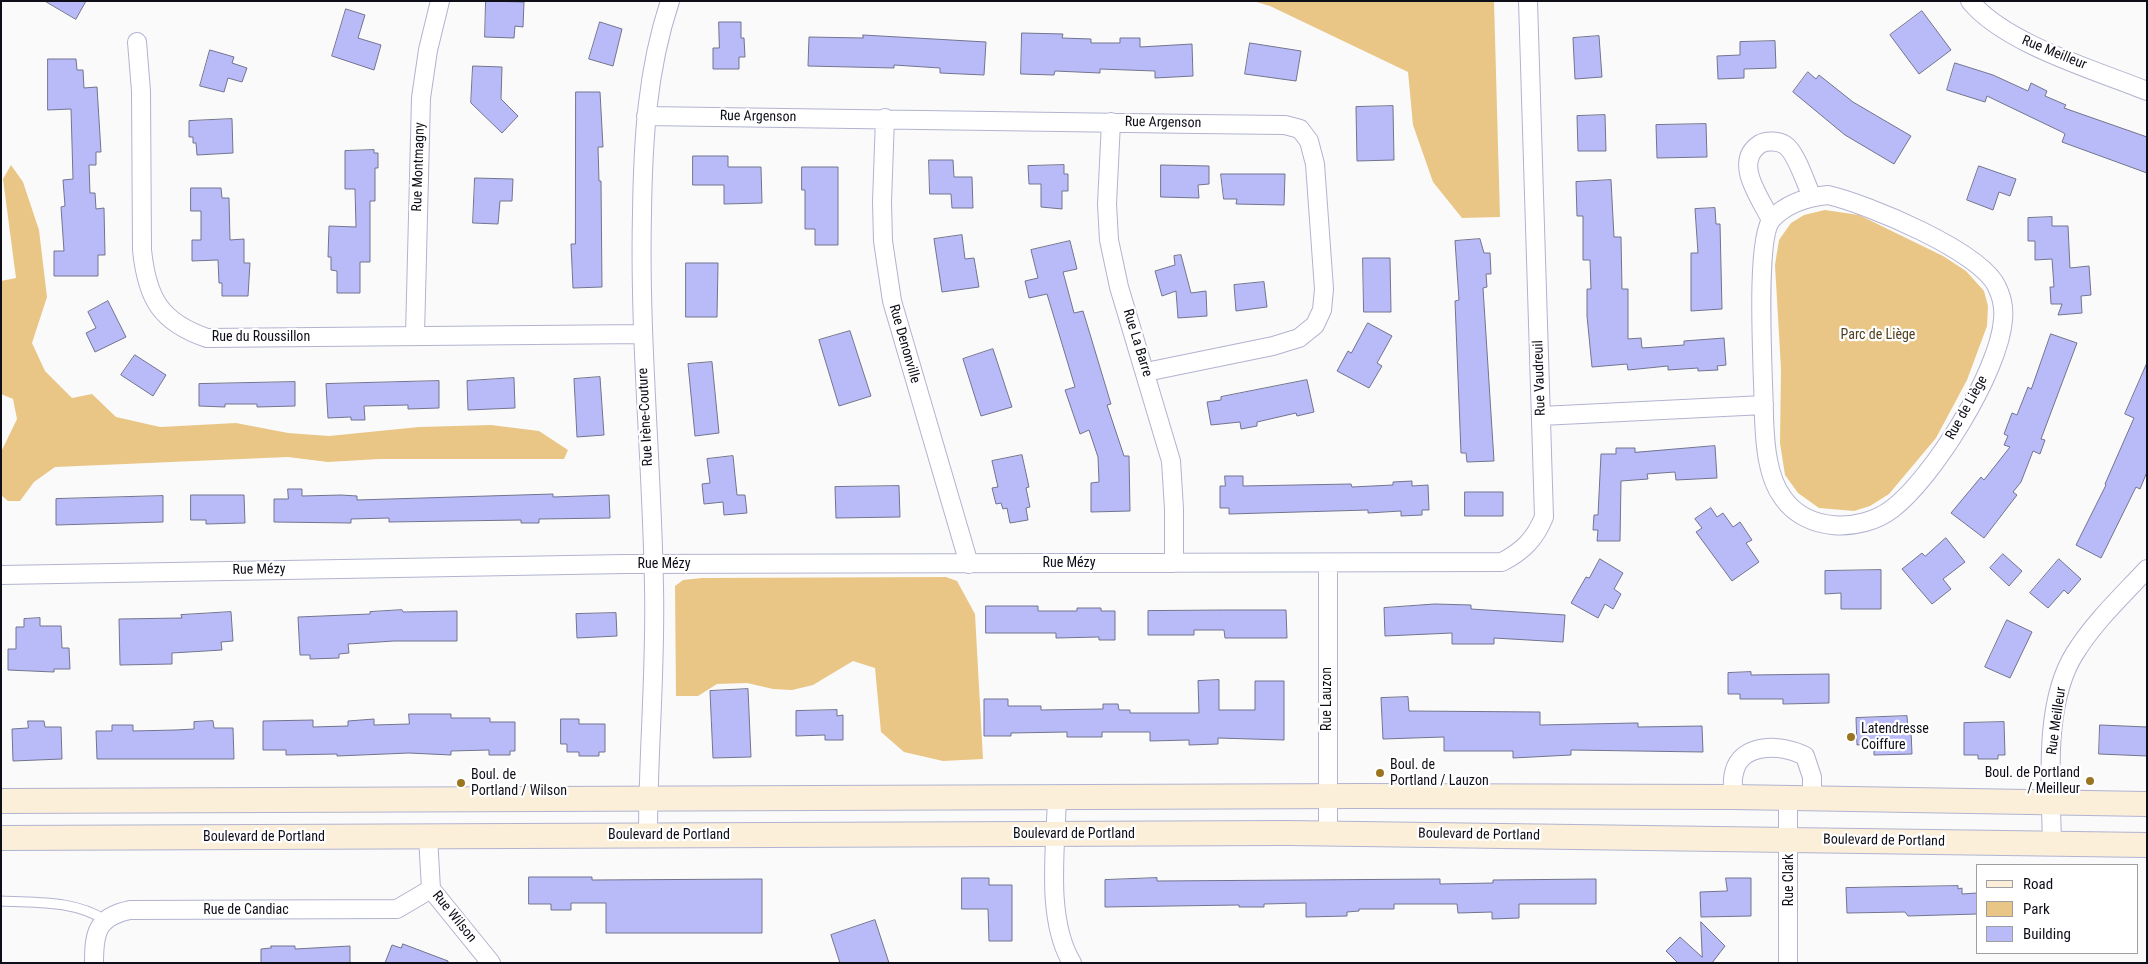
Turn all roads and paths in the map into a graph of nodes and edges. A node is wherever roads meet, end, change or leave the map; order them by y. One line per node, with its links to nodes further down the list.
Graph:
1 (440, 1): 13 (street, Rue Montmagny)
2 (670, 1): 7 (street, Rue Irène-Couture)
3 (1528, 1): 16 (street, Rue Vaudreuil)
4 (1970, 1): 6 (street, Rue Meilleur)
5 (137, 42): 13 (street, Rue du Roussillon)
6 (2147, 91)
7 (646, 116): 8 (street, Rue Argenson); 12 (street, Rue Irène-Couture)
8 (885, 118): 9 (street, Rue Argenson); 19 (street, Rue Denonville)
9 (1111, 122): 14 (street, Rue La Barre); 14 (street, Rue Argenson)
10 (1812, 197): 11 (street, Rue de Liège); 11 (street); 15 (street, Rue de Liège)
11 (1771, 220): 15 (street, Rue de Liège)
12 (643, 334): 13 (street, Rue du Roussillon); 18 (street, Rue Irène-Couture)
13 (415, 335)
14 (1146, 372): 17 (street, Rue La Barre)
15 (1764, 405): 16 (street)
16 (1541, 416): 20 (street, Rue Vaudreuil)
17 (1174, 563): 19 (street, Rue Mézy); 20 (street, Rue Mézy)
18 (653, 564): 19 (street, Rue Mézy); 22 (street, Rue Mézy); 26 (street, Rue Irène-Couture)
19 (969, 564)
20 (1328, 564): 24 (street, Rue Lauzon)
21 (2147, 569): 30 (street, Rue Meilleur)
22 (1, 575)
23 (1057, 796): 24 (main road); 26 (main road); 32 (street)
24 (1328, 796): 25 (main road); 33 (street, Rue Lauzon)
25 (1733, 797): 27 (main road); 28 (street)
26 (648, 798): 29 (main road); 34 (street, Rue Irène-Couture)
27 (1788, 798): 28 (main road); 37 (street, Rue Clark)
28 (1812, 798): 30 (main road)
29 (1, 801)
30 (2051, 802): 31 (main road); 38 (street, Rue Meilleur)
31 (2147, 804)
32 (1056, 834): 33 (main road, Boulevard de Portland); 34 (main road, Boulevard de Portland); 46 (street)
33 (1328, 834): 37 (main road, Boulevard de Portland)
34 (648, 835): 35 (main road, Boulevard de Portland)
35 (428, 836): 36 (main road, Boulevard de Portland); 40 (street, Rue Wilson)
36 (1, 838)
37 (1789, 840): 38 (main road, Boulevard de Portland); 43 (street, Rue Clark)
38 (2052, 844): 39 (main road, Boulevard de Portland)
39 (2147, 845)
40 (431, 889): 42 (street, Rue de Candiac); 45 (street, Rue Wilson)
41 (1, 901): 42 (lane)
42 (105, 920): 44 (street)
43 (1787, 961)
44 (94, 963)
45 (491, 963)
46 (1072, 963)

